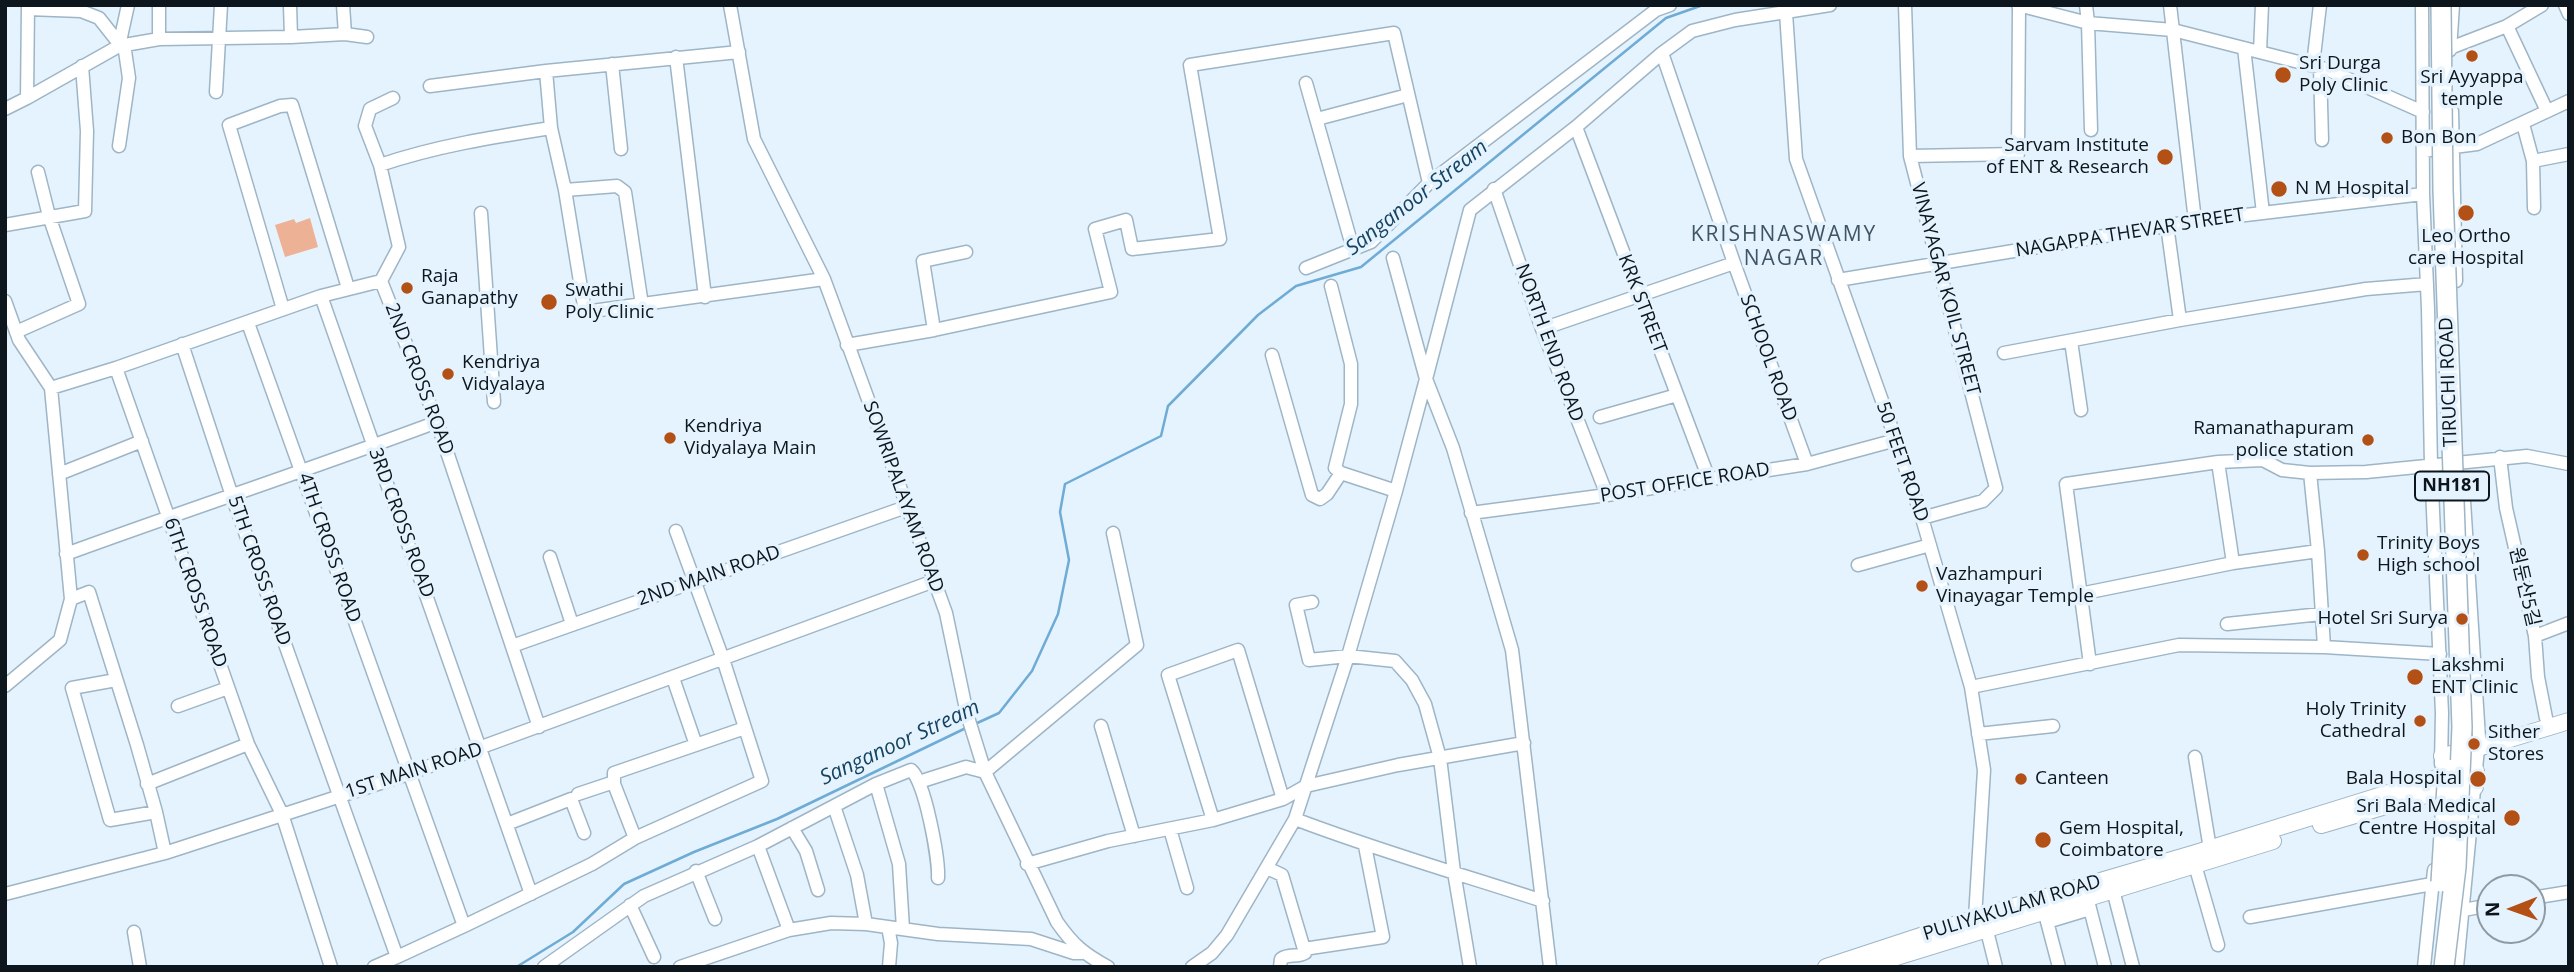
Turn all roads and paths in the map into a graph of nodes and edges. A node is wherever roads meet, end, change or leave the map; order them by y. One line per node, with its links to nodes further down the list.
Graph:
1 (128, 5): 33 (street)
2 (159, 5): 31 (street)
3 (222, 5): 32 (street)
4 (290, 5): 29 (street)
5 (343, 5): 28 (street)
6 (730, 5): 36 (street, SOWRIPALAYAM ROAD)
7 (1670, 5): 69 (street)
8 (1830, 5): 22 (street)
9 (1905, 5): 65 (street, VINAYAGAR KOIL STREET)
10 (2019, 5): 25 (street); 65 (street)
11 (2085, 5): 25 (street)
12 (2170, 5): 27 (street)
13 (2262, 5): 37 (street)
14 (2320, 5): 42 (street)
15 (2422, 5): 53 (street)
16 (2428, 5): 264 (highway, TIRUCHI ROAD / NH181, bridge)
17 (2441, 5): 265 (highway, TIRUCHI ROAD / NH181, bridge)
18 (2453, 5): 35 (street)
19 (2542, 5): 23 (street)
20 (2565, 5): 24 (street)
21 (28, 7): 33 (street); 48 (street)
22 (1788, 9): 38 (street); 87 (street, 50 FEET ROAD)
23 (2527, 9): 26 (street)
24 (2569, 14)
25 (2088, 23): 27 (street); 58 (street)
26 (2507, 26): 35 (street); 52 (street)
27 (2173, 30): 34 (street); 77 (street)
28 (345, 34): 29 (street); 30 (street)
29 (291, 37): 32 (street)
30 (367, 37)
31 (159, 39): 32 (street); 33 (street)
32 (218, 39): 46 (street)
33 (119, 46): 41 (street); 60 (street)
34 (2244, 48): 37 (street); 75 (street)
35 (2450, 48): 61 (street)
36 (739, 52): 39 (street); 86 (street, SOWRIPALAYAM ROAD)
37 (2260, 52): 42 (street)
38 (1662, 53): 56 (street); 84 (street, SCHOOL ROAD)
39 (676, 57): 40 (street); 93 (street)
40 (612, 64): 43 (street); 62 (street)
41 (82, 66): 48 (street); 76 (street)
42 (2317, 66): 53 (street); 59 (street)
43 (546, 71): 45 (street); 57 (street)
44 (1306, 83): 54 (street)
45 (430, 86)
46 (216, 92)
47 (1408, 95): 54 (street); 69 (street); 101 (street)
48 (27, 98): 51 (street)
49 (393, 98): 67 (street)
50 (2569, 102): 52 (street)
51 (5, 109)
52 (2547, 111): 55 (street)
53 (2423, 112): 63 (street)
54 (1317, 119): 80 (street)
55 (2524, 124): 61 (street); 66 (street)
56 (1576, 127): 70 (street); 94 (street, KRK STREET)
57 (551, 128): 67 (street); 71 (street)
58 (2091, 130)
59 (2322, 140)
60 (119, 146)
61 (2452, 148): 63 (street); 121 (street)
62 (621, 149)
63 (2423, 151): 72 (street)
64 (2569, 154): 66 (street)
65 (1910, 156): 83 (street, VINAYAGAR KOIL STREET)
66 (2533, 161): 73 (street)
67 (380, 165): 88 (street)
68 (38, 172): 76 (street)
69 (1429, 183): 80 (street)
70 (1494, 189): 100 (street, NORTH END ROAD); 109 (street)
71 (565, 190): 96 (street); 96 (street)
72 (2423, 194): 75 (street, NAGAPPA THEVAR STREET); 89 (street)
73 (2535, 208)
74 (481, 213): 112 (street)
75 (2263, 213): 77 (street, NAGAPPA THEVAR STREET)
76 (49, 216): 78 (street); 102 (street)
77 (2195, 221): 79 (street, NAGAPPA THEVAR STREET)
78 (5, 225)
79 (2167, 225): 83 (street, NAGAPPA THEVAR STREET); 98 (street)
80 (1353, 249): 85 (street)
81 (967, 252): 101 (street)
82 (1393, 258): 109 (street)
83 (1939, 262): 87 (street, NAGAPPA THEVAR STREET); 136 (street, VINAYAGAR KOIL STREET)
84 (1734, 263): 94 (street); 122 (street, SCHOOL ROAD)
85 (1306, 268)
86 (824, 278): 93 (street); 105 (street, SOWRIPALAYAM ROAD)
87 (1838, 280): 116 (street, 50 FEET ROAD)
88 (381, 281): 91 (street, 2ND CROSS ROAD); 115 (street, 2ND CROSS ROAD)
89 (2427, 284): 98 (street); 124 (street)
90 (1331, 286): 126 (street)
91 (348, 288): 92 (street, 2ND CROSS ROAD); 97 (street)
92 (321, 296): 97 (street, 2ND CROSS ROAD); 118 (street, 3RD CROSS ROAD)
93 (705, 297): 96 (street)
94 (1639, 297): 100 (street); 111 (street, KRK STREET)
95 (5, 301): 102 (street)
96 (642, 305)
97 (283, 309): 99 (street, 2ND CROSS ROAD)
98 (2180, 320): 103 (street)
99 (248, 323): 104 (street, 2ND CROSS ROAD); 125 (street, 4TH CROSS ROAD)
100 (1542, 329): 131 (street, NORTH END ROAD)
101 (934, 330): 105 (street)
102 (16, 332): 110 (street)
103 (2071, 341): 106 (street); 113 (street)
104 (183, 344): 108 (street, 2ND CROSS ROAD); 132 (street, 5TH CROSS ROAD)
105 (847, 345): 133 (street, SOWRIPALAYAM ROAD)
106 (2004, 353)
107 (1272, 355): 126 (street)
108 (116, 368): 110 (street, 2ND CROSS ROAD); 117 (street, 6TH CROSS ROAD)
109 (1426, 379): 130 (street); 134 (street)
110 (51, 388): 128 (street)
111 (1677, 395): 114 (street); 129 (street, KRK STREET)
112 (494, 402)
113 (2081, 410)
114 (1600, 416)
115 (437, 422): 118 (street); 155 (street, 2ND CROSS ROAD)
116 (1896, 440): 122 (street, POST OFFICE ROAD); 136 (street, 50 FEET ROAD)
117 (142, 441): 128 (street); 135 (street, 6TH CROSS ROAD)
118 (373, 446): 125 (street); 179 (street, 3RD CROSS ROAD)
119 (2500, 457): 121 (street); 123 (street); 154 (street, 원둔산5길)
120 (2218, 462): 127 (street); 143 (street); 147 (street)
121 (2461, 462): 124 (street); 176 (street)
122 (1807, 464): 129 (street, POST OFFICE ROAD)
123 (2569, 464)
124 (2431, 466): 127 (street); 157 (street)
125 (302, 473): 132 (street); 184 (street, 4TH CROSS ROAD)
126 (1341, 473): 130 (street)
127 (2310, 473): 140 (street)
128 (59, 474): 141 (street)
129 (1709, 479): 131 (street, POST OFFICE ROAD)
130 (1396, 491): 158 (street)
131 (1607, 495): 134 (street, POST OFFICE ROAD)
132 (232, 496): 135 (street); 194 (street, 5TH CROSS ROAD)
133 (906, 507): 145 (street, 2ND MAIN ROAD); 146 (street, SOWRIPALAYAM ROAD)
134 (1471, 513): 175 (street)
135 (168, 517): 141 (street); 165 (street, 6TH CROSS ROAD)
136 (1922, 518): 139 (street, 50 FEET ROAD)
137 (676, 531): 145 (street)
138 (1113, 533): 183 (street)
139 (1930, 545): 144 (street); 164 (street, 50 FEET ROAD)
140 (2318, 551): 143 (street); 150 (street)
141 (66, 554): 148 (street)
142 (550, 557): 152 (street)
143 (2233, 563): 147 (street)
144 (1858, 565)
145 (693, 581): 152 (street, 2ND MAIN ROAD); 159 (street)
146 (934, 581): 159 (street, 1ST MAIN ROAD); 183 (street, SOWRIPALAYAM ROAD)
147 (2080, 594): 160 (street)
148 (71, 599): 162 (street); 163 (street)
149 (1312, 602): 158 (street)
150 (2321, 614): 153 (street); 156 (street)
151 (2569, 623): 154 (street)
152 (572, 624): 155 (street, 2ND MAIN ROAD)
153 (2227, 624)
154 (2535, 636): 168 (street, 원둔산5길)
155 (512, 646): 172 (street, 2ND CROSS ROAD)
156 (2324, 648): 157 (street); 160 (street)
157 (2440, 654): 180 (street)
158 (1348, 656): 182 (street); 191 (street)
159 (723, 659): 161 (street, 1ST MAIN ROAD); 173 (street)
160 (2090, 664): 164 (street)
161 (673, 678): 172 (street, 1ST MAIN ROAD); 178 (street)
162 (116, 680): 189 (street); 197 (street)
163 (5, 686)
164 (1971, 687): 174 (street, 50 FEET ROAD)
165 (228, 688): 166 (street); 177 (street, 6TH CROSS ROAD)
166 (178, 706)
167 (2569, 712): 168 (main road)
168 (2546, 718): 176 (main road)
169 (2569, 722): 176 (main road)
170 (1101, 726): 205 (street)
171 (2053, 726): 174 (street)
172 (539, 727): 179 (street, 1ST MAIN ROAD)
173 (745, 728): 178 (street); 206 (street)
174 (1978, 734): 233 (street, 50 FEET ROAD)
175 (1524, 743): 182 (street); 225 (street)
176 (2478, 743): 180 (main road); 186 (street)
177 (248, 744): 189 (street); 198 (street, 6TH CROSS ROAD)
178 (696, 745): 187 (street)
179 (481, 749): 184 (street, 1ST MAIN ROAD); 201 (street, 3RD CROSS ROAD)
180 (2442, 751): 185 (street)
181 (2195, 757): 209 (street)
182 (1440, 758): 191 (street); 215 (street)
183 (985, 772): 188 (street); 211 (street, SOWRIPALAYAM ROAD)
184 (408, 774): 194 (street, 1ST MAIN ROAD); 235 (street, 4TH CROSS ROAD)
185 (2440, 777): 186 (main road, PULIYAKULAM ROAD); 193 (street); 209 (main road, PULIYAKULAM ROAD)
186 (2475, 779): 193 (main road, PULIYAKULAM ROAD); 229 (street)
187 (614, 782): 192 (street); 206 (street)
188 (919, 782): 190 (street); 216 (street)
189 (147, 784): 197 (street)
190 (876, 785): 196 (street); 237 (street)
191 (1306, 786): 195 (street); 199 (street)
192 (578, 794)
193 (2439, 794): 212 (main road, PULIYAKULAM ROAD); 217 (street)
194 (338, 796): 198 (street, 1ST MAIN ROAD); 243 (street, 5TH CROSS ROAD)
195 (1283, 799): 200 (street); 200 (street)
196 (834, 806): 202 (street); 234 (street)
197 (156, 812): 210 (street)
198 (282, 814): 210 (street, 1ST MAIN ROAD); 247 (street, 6TH CROSS ROAD)
199 (1295, 819): 208 (street); 213 (street)
200 (1213, 820): 203 (street)
201 (507, 824): 204 (street); 223 (street, 3RD CROSS ROAD)
202 (792, 828): 207 (street); 219 (street)
203 (1170, 829): 205 (street); 218 (street)
204 (584, 833)
205 (1134, 836): 211 (street)
206 (635, 838): 223 (street)
207 (758, 846): 214 (street); 238 (street)
208 (1366, 846): 215 (street); 241 (street)
209 (2210, 849): 233 (main road, PULIYAKULAM ROAD)
210 (164, 853): 222 (street, 1ST MAIN ROAD)
211 (1027, 864): 242 (street, SOWRIPALAYAM ROAD)
212 (2196, 865): 220 (main road, PULIYAKULAM ROAD); 240 (street)
213 (1267, 868): 241 (street); 253 (street)
214 (696, 872): 227 (street); 232 (street)
215 (1454, 872): 225 (street); 255 (street)
216 (938, 878)
217 (2432, 884): 231 (street); 263 (street)
218 (1186, 888)
219 (818, 890)
220 (2113, 890): 226 (main road, PULIYAKULAM ROAD); 262 (street)
221 (2569, 892): 224 (street)
222 (5, 894)
223 (531, 894): 235 (street)
224 (2546, 896)
225 (1543, 901): 256 (street)
226 (2088, 903): 230 (main road, PULIYAKULAM ROAD); 261 (street)
227 (631, 905): 244 (street); 249 (street)
228 (2476, 908): 229 (street)
229 (2464, 910): 266 (street)
230 (2045, 916): 233 (main road, PULIYAKULAM ROAD); 260 (street)
231 (2250, 917)
232 (715, 919)
233 (1980, 923): 245 (main road, PULIYAKULAM ROAD); 257 (main road, PULIYAKULAM ROAD); 259 (street, 50 FEET ROAD)
234 (866, 924): 236 (street); 238 (street)
235 (464, 926): 243 (street)
236 (888, 927): 237 (street); 251 (street)
237 (903, 929): 242 (street)
238 (789, 930): 250 (street)
239 (134, 932): 246 (street)
240 (2218, 945)
241 (1304, 949): 254 (street)
242 (1082, 953): 252 (street, SOWRIPALAYAM ROAD)
243 (397, 957): 248 (street)
244 (654, 957)
245 (1899, 961): 258 (main road, PULIYAKULAM ROAD)
246 (140, 967)
247 (331, 967)
248 (374, 967)
249 (544, 967)
250 (680, 967)
251 (889, 967)
252 (1108, 967)
253 (1192, 967)
254 (1280, 967)
255 (1470, 967)
256 (1550, 967)
257 (1826, 967)
258 (1864, 967)
259 (1996, 967)
260 (2059, 967)
261 (2105, 967)
262 (2133, 967)
263 (2422, 967)
264 (2431, 967)
265 (2444, 967)
266 (2457, 967)

